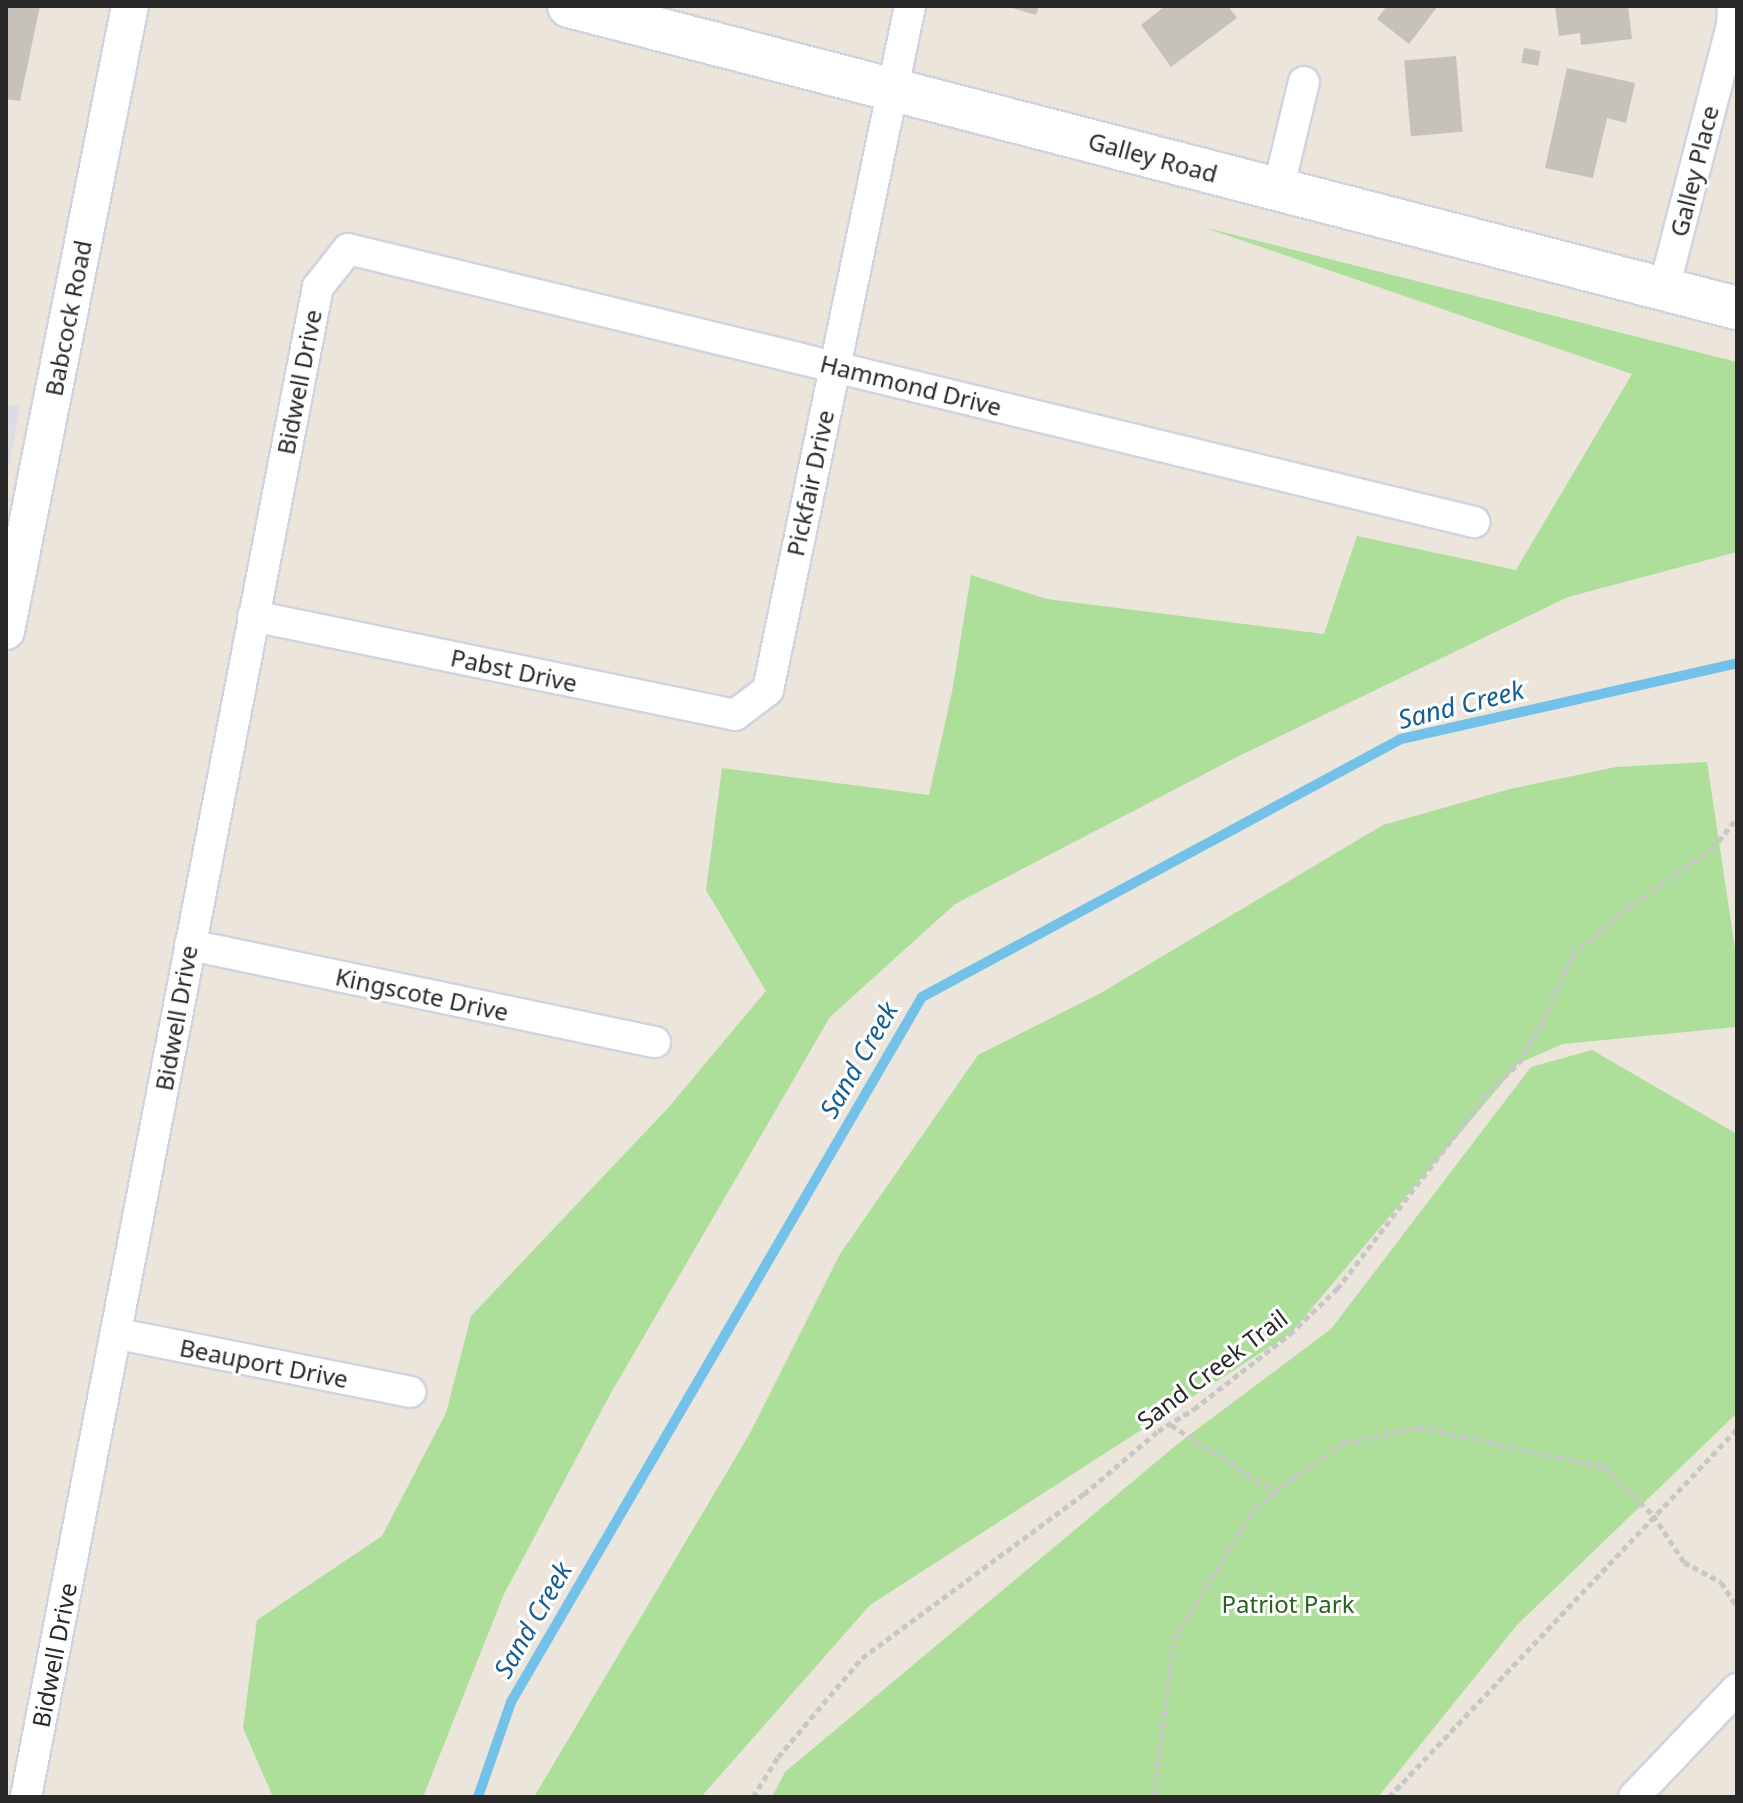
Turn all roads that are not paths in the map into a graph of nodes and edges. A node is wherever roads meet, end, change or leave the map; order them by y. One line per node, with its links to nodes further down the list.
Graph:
1 (130, 6): 14 (street, Babcock Road)
2 (569, 6): 6 (main road, Galley Road)
3 (910, 6): 6 (street, Pickfair Drive)
4 (1733, 6): 9 (street, Galley Place)
5 (1304, 82): 7 (street)
6 (890, 89): 7 (main road, Galley Road); 11 (street, Pickfair Drive)
7 (1278, 190): 9 (main road, Galley Road)
8 (348, 249): 11 (street, Hammond Drive); 13 (street, Bidwell Drive)
9 (1664, 288): 10 (main road, Galley Road)
10 (1737, 308)
11 (834, 367): 12 (street, Hammond Drive); 15 (street, Pickfair Drive)
12 (1474, 522)
13 (253, 616): 15 (street, Pabst Drive); 16 (street, Bidwell Drive)
14 (6, 631)
15 (768, 690)
16 (190, 945): 17 (street, Kingscote Drive); 18 (street, Bidwell Drive)
17 (655, 1042)
18 (118, 1334): 19 (street, Beauport Drive); 21 (street, Bidwell Drive)
19 (410, 1392)
20 (1737, 1689): 22 (street)
21 (26, 1797)
22 (1634, 1797)

